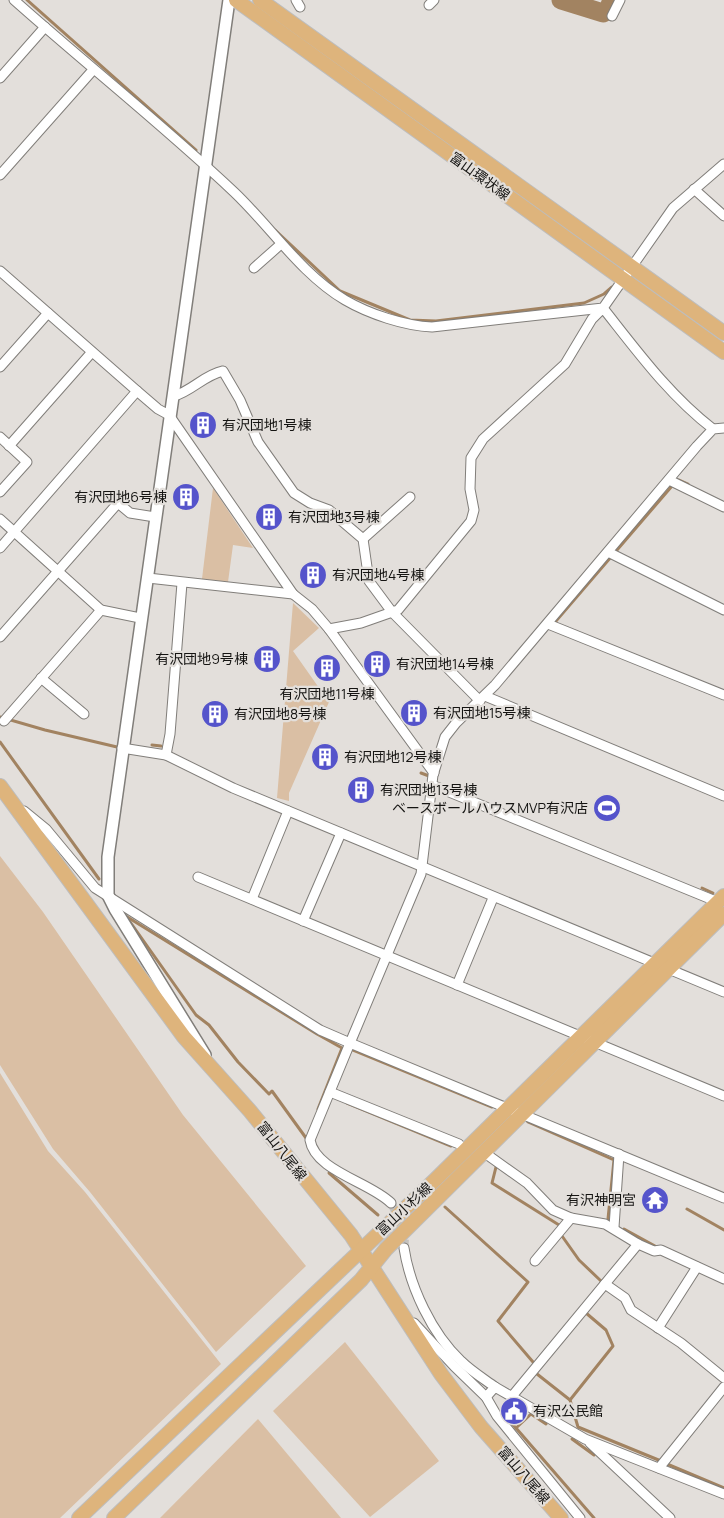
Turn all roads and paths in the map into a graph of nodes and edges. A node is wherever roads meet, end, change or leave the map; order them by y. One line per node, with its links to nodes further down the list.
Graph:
1 (14, 0): 7 (street)
2 (229, 0): 11 (street)
3 (236, 0): 19 (main road, 富山環状線)
4 (260, 0): 16 (main road, 富山環状線)
5 (620, 0): 6 (street)
6 (612, 16)
7 (45, 27): 8 (street); 9 (street)
8 (93, 70): 11 (street); 12 (street)
9 (0, 78)
10 (724, 164): 13 (street)
11 (205, 165): 15 (street); 27 (street)
12 (0, 175)
13 (694, 189): 14 (street); 16 (street)
14 (724, 216)
15 (281, 244): 17 (street); 20 (street)
16 (631, 267): 19 (street); 22 (main road, 富山環状線)
17 (254, 268)
18 (1, 273): 21 (street)
19 (622, 280): 20 (street); 24 (main road, 富山環状線)
20 (603, 308): 30 (street); 49 (street)
21 (48, 313): 23 (street); 25 (street)
22 (724, 333)
23 (92, 352): 26 (street); 32 (street)
24 (724, 352)
25 (0, 367)
26 (137, 391): 28 (street); 39 (street)
27 (174, 396): 28 (street); 40 (street)
28 (169, 415): 37 (street); 46 (street)
29 (724, 428): 30 (street)
30 (713, 429): 33 (street)
31 (0, 437): 32 (street)
32 (9, 446): 34 (street)
33 (669, 480): 36 (street); 42 (street)
34 (0, 492)
35 (410, 497): 40 (street)
36 (724, 507)
37 (155, 517): 43 (street); 44 (street)
38 (0, 519): 39 (street)
39 (14, 532): 41 (street); 43 (street)
40 (363, 539): 49 (street)
41 (0, 548)
42 (608, 552): 48 (street); 51 (street)
43 (60, 571): 47 (street); 53 (street)
44 (148, 578): 45 (street); 50 (street)
45 (182, 583): 46 (street); 60 (street)
46 (293, 594): 52 (street)
47 (101, 610): 50 (street); 54 (street)
48 (724, 610)
49 (392, 612): 52 (street); 56 (street)
50 (140, 618): 59 (street)
51 (548, 624): 55 (street); 56 (street)
52 (329, 629): 61 (street)
53 (0, 637)
54 (42, 678): 57 (street); 58 (street)
55 (724, 695)
56 (483, 699): 61 (street); 64 (street)
57 (84, 714)
58 (4, 721)
59 (122, 748): 60 (street); 70 (street)
60 (166, 755): 66 (street)
61 (434, 773): 62 (street)
62 (432, 785): 68 (street); 73 (street)
63 (0, 786): 65 (main road, 富山八尾線)
64 (724, 796)
65 (9, 799): 70 (street); 83 (main road, 富山八尾線)
66 (288, 811): 67 (street); 72 (street)
67 (341, 833): 68 (street); 74 (street)
68 (420, 866): 71 (street); 75 (street)
69 (198, 877): 72 (street)
70 (108, 895): 81 (street); 83 (street)
71 (493, 898): 76 (street); 78 (street)
72 (252, 899): 74 (street)
73 (722, 904): 76 (main road, 富山小杉線); 77 (main road, 富山小杉線)
74 (303, 920): 75 (street)
75 (386, 955): 78 (street); 81 (street)
76 (654, 963): 77 (street); 80 (main road, 富山小杉線)
77 (667, 968): 79 (street); 82 (main road, 富山小杉線)
78 (457, 985): 80 (street)
79 (724, 992)
80 (581, 1037): 82 (street); 86 (main road, 富山小杉線)
81 (350, 1043): 84 (street); 86 (street)
82 (595, 1043): 85 (street); 87 (main road, 富山小杉線)
83 (214, 1069): 97 (main road, 富山八尾線)
84 (330, 1092): 88 (street); 92 (street)
85 (724, 1096)
86 (508, 1108): 87 (street); 97 (main road, 富山小杉線)
87 (522, 1113): 89 (street); 99 (main road, 富山小杉線)
88 (459, 1144)
89 (619, 1154): 91 (street); 94 (street)
90 (489, 1156): 93 (street)
91 (724, 1198)
92 (391, 1203)
93 (571, 1218): 94 (street); 98 (street)
94 (614, 1227): 95 (street)
95 (638, 1244): 100 (street); 102 (street)
96 (404, 1248): 106 (street)
97 (360, 1249): 99 (main road, 富山八尾線); 113 (main road, 富山小杉線)
98 (535, 1261)
99 (372, 1267): 103 (main road, 富山八尾線); 114 (main road, 富山小杉線)
100 (697, 1267): 101 (street); 104 (street)
101 (724, 1279)
102 (605, 1284): 104 (street); 108 (street)
103 (391, 1297): 109 (street); 115 (main road, 富山八尾線)
104 (658, 1328): 105 (street)
105 (724, 1378)
106 (495, 1386): 108 (street); 109 (street)
107 (724, 1387): 111 (street)
108 (513, 1395): 110 (street)
109 (486, 1397): 116 (street)
110 (585, 1439): 111 (street); 117 (street)
111 (659, 1468): 112 (street)
112 (724, 1494)
113 (79, 1518)
114 (114, 1518)
115 (561, 1518)
116 (580, 1518)
117 (670, 1518)

